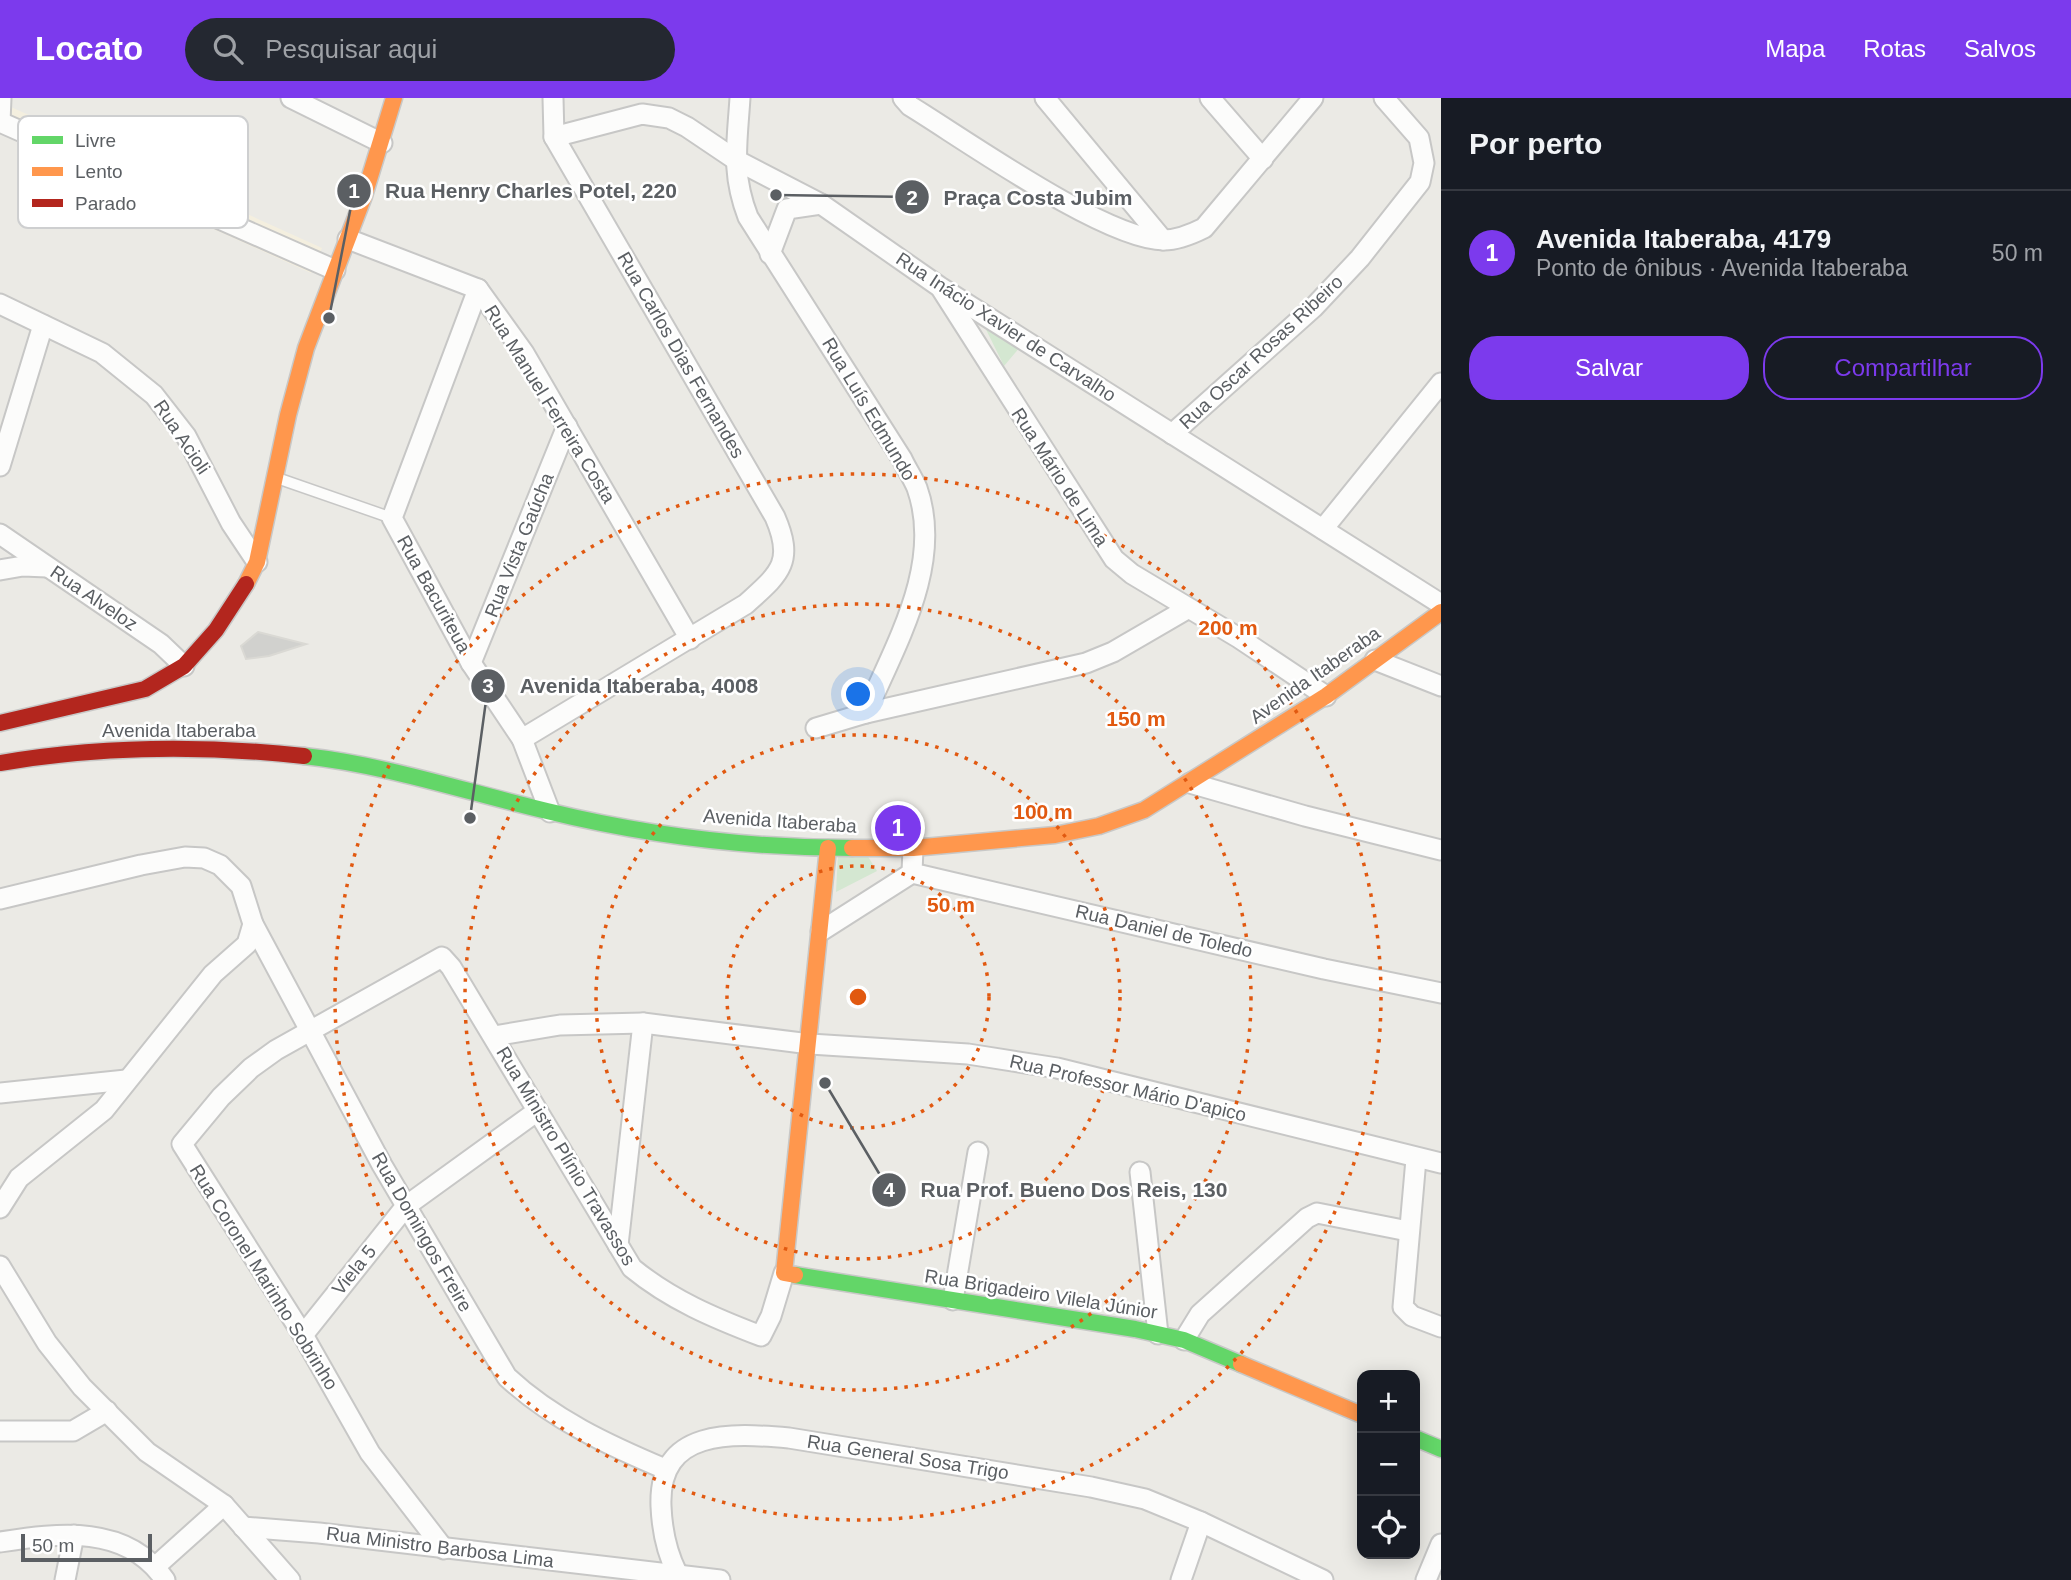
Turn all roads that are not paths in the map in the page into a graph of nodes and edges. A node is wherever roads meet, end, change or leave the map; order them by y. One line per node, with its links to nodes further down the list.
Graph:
1 (1, 98): 11 (street)
2 (291, 98): 14 (street)
3 (394, 98): 14 (street)
4 (553, 98): 13 (street, Rua Carlos Dias Fernandes)
5 (740, 98): 16 (street, Rua Luís Edmundo)
6 (903, 98): 20 (street)
7 (1045, 98): 20 (street)
8 (1210, 98): 15 (street)
9 (1313, 98): 15 (street)
10 (1384, 98): 29 (street, Rua Oscar Rosas Ribeiro)
11 (0, 122): 12 (street)
12 (18, 130)
13 (554, 137): 16 (street, Rua Inácio Xavier de Carvalho); 42 (street, Rua Carlos Dias Fernandes)
14 (382, 143): 19 (street)
15 (1263, 159): 20 (street)
16 (736, 160): 17 (street, Rua Inácio Xavier de Carvalho); 21 (street, Rua Luís Edmundo)
17 (821, 204): 21 (street); 23 (street, Rua Inácio Xavier de Carvalho)
18 (240, 228): 22 (street)
19 (348, 239): 22 (street); 24 (street, Rua Manuel Ferreira Costa)
20 (1163, 240)
21 (770, 254): 48 (street, Rua Luís Edmundo)
22 (335, 270): 31 (street)
23 (940, 287): 29 (street, Rua Inácio Xavier de Carvalho); 40 (street, Rua Mário de Lima)
24 (478, 289): 28 (street, Rua Manuel Ferreira Costa); 32 (street, Rua Bacuriteua)
25 (0, 304): 26 (street, Rua Acioli)
26 (43, 325): 30 (street); 36 (street, Rua Acioli)
27 (1441, 383): 33 (street)
28 (567, 426): 42 (street, Rua Manuel Ferreira Costa); 44 (street, Rua Vista Gaúcha)
29 (1172, 434): 33 (street, Rua Inácio Xavier de Carvalho)
30 (0, 464)
31 (275, 478): 32 (lane); 36 (street)
32 (392, 519): 44 (street, Rua Bacuriteua)
33 (1323, 529): 39 (street, Rua Inácio Xavier de Carvalho)
34 (0, 534): 38 (street, Rua Alveloz)
35 (0, 541): 37 (street)
36 (257, 562): 45 (street)
37 (4, 566): 38 (street)
38 (49, 568): 45 (street, Rua Alveloz)
39 (1441, 604)
40 (1187, 609): 47 (street, Rua Mário de Lima); 48 (street)
41 (1441, 612): 43 (street, Avenida Itaberaba)
42 (690, 639): 51 (street, Rua Carlos Dias Fernandes)
43 (1375, 660): 46 (street); 47 (street, Avenida Itaberaba)
44 (471, 663): 51 (street, Rua Bacuriteua)
45 (184, 666): 50 (street)
46 (1441, 686)
47 (1326, 696): 54 (street, Avenida Itaberaba)
48 (866, 713): 49 (street)
49 (816, 728)
50 (7, 734): 52 (street, Avenida Itaberaba)
51 (522, 739): 55 (street, Rua Bacuriteua)
52 (60, 753): 53 (street, Avenida Itaberaba); 55 (street, Avenida Itaberaba)
53 (0, 763)
54 (1190, 783): 57 (street, Avenida Itaberaba); 58 (street)
55 (550, 812): 56 (street, Avenida Itaberaba)
56 (828, 848): 57 (street, Avenida Itaberaba); 62 (street)
57 (913, 848): 59 (street)
58 (1441, 850)
59 (912, 873): 62 (street); 63 (street, Rua Daniel de Toledo)
60 (0, 899): 61 (street, Rua Domingos Freire)
61 (253, 924): 65 (street, Rua Domingos Freire); 68 (street)
62 (821, 931): 67 (street)
63 (1441, 993)
64 (643, 1023): 66 (street, Rua Professor Mário D'apico); 67 (street, Rua Professor Mário D'apico); 78 (street)
65 (308, 1031): 66 (street, Rua Ministro Plínio Travassos); 75 (street, Rua Domingos Freire); 84 (street, Rua Coronel Marinho Sobrinho)
66 (494, 1036): 70 (street, Rua Ministro Plínio Travassos)
67 (810, 1044): 72 (street, Rua Professor Mário D'apico); 80 (street)
68 (126, 1080): 69 (street); 76 (street)
69 (0, 1093)
70 (536, 1112): 75 (street, Viela 5); 78 (street, Rua Ministro Plínio Travassos)
71 (978, 1152): 81 (street)
72 (1416, 1159): 73 (street, Rua Professor Mário D'apico); 77 (street)
73 (1441, 1163)
74 (1140, 1172): 83 (street)
75 (406, 1206): 84 (street, Viela 5); 91 (street, Rua Domingos Freire)
76 (0, 1208)
77 (1408, 1231): 82 (street); 85 (street)
78 (618, 1245): 80 (street, Rua Ministro Plínio Travassos)
79 (0, 1266): 86 (street)
80 (784, 1273): 81 (street, Rua Brigadeiro Vilela Júnior)
81 (953, 1300): 83 (street, Rua Brigadeiro Vilela Júnior)
82 (1441, 1327)
83 (1158, 1334): 85 (street, Rua Brigadeiro Vilela Júnior)
84 (303, 1335): 98 (street, Rua Coronel Marinho Sobrinho)
85 (1184, 1340): 87 (street, Rua Brigadeiro Vilela Júnior)
86 (107, 1411): 88 (street); 92 (street)
87 (1357, 1413)
88 (0, 1431)
89 (1420, 1439): 90 (street)
90 (1441, 1449)
91 (665, 1469): 93 (street, Rua General Sosa Trigo); 100 (street)
92 (224, 1505): 94 (street); 99 (street)
93 (1201, 1522): 104 (street); 105 (street, Rua General Sosa Trigo)
94 (243, 1527): 98 (street, Rua Ministro Barbosa Lima); 102 (street)
95 (74, 1535): 96 (street); 99 (street); 101 (street)
96 (0, 1542)
97 (1441, 1545): 106 (street)
98 (444, 1549): 100 (street, Rua Ministro Barbosa Lima)
99 (161, 1573)
100 (677, 1573): 103 (street, Rua Ministro Barbosa Lima)
101 (65, 1580)
102 (290, 1580)
103 (720, 1580)
104 (1181, 1580)
105 (1323, 1580)
106 (1426, 1580)

